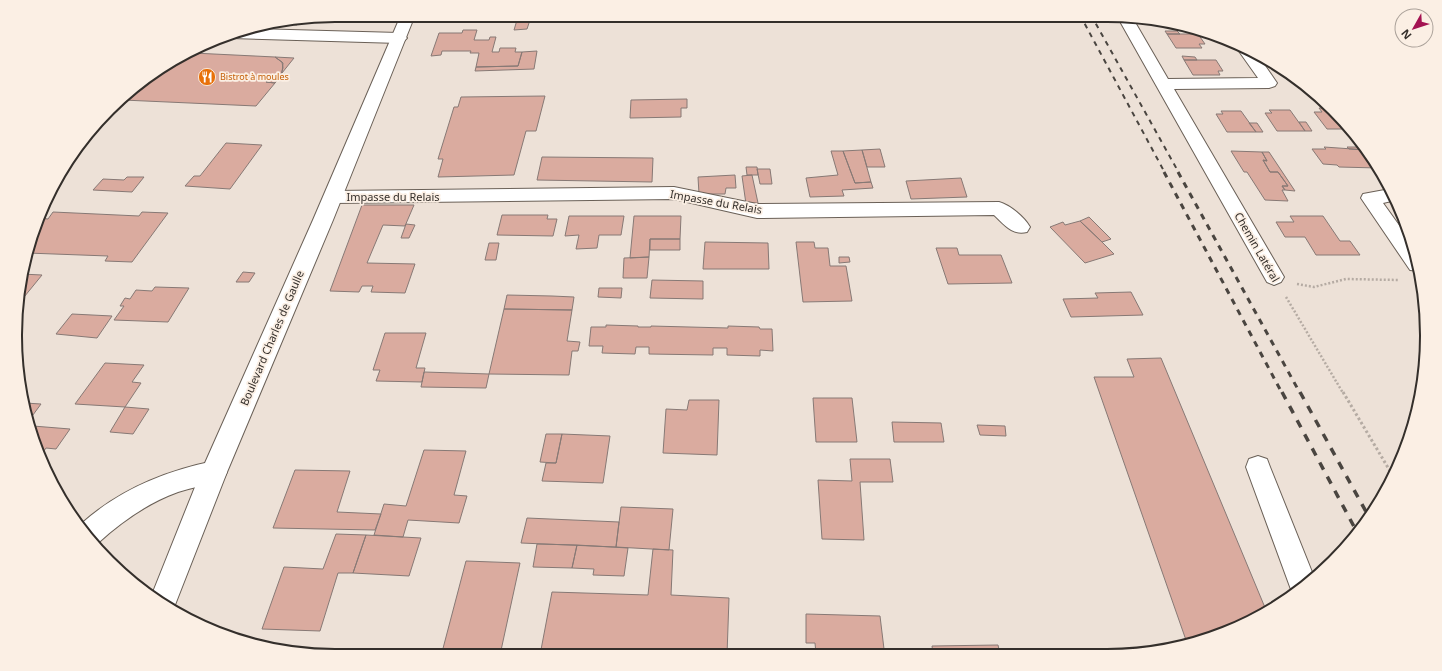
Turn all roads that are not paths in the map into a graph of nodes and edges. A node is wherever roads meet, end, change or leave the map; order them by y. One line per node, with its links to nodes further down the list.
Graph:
1 (405, 22): 4 (street, Boulevard Charles de Gaulle)
2 (1127, 23): 6 (street, Chemin Latéral)
3 (252, 34): 4 (street)
4 (399, 38): 8 (street, Boulevard Charles de Gaulle)
5 (1251, 57): 6 (street)
6 (1162, 84): 11 (street, Chemin Latéral)
7 (1387, 196): 10 (street)
8 (333, 197): 9 (street, Impasse du Relais); 13 (street, Boulevard Charles de Gaulle)
9 (1020, 227)
10 (1409, 253)
11 (1274, 277)
12 (1258, 467): 15 (street)
13 (214, 472): 14 (street); 16 (street, Boulevard Charles de Gaulle)
14 (91, 531)
15 (1301, 581)
16 (164, 598)

